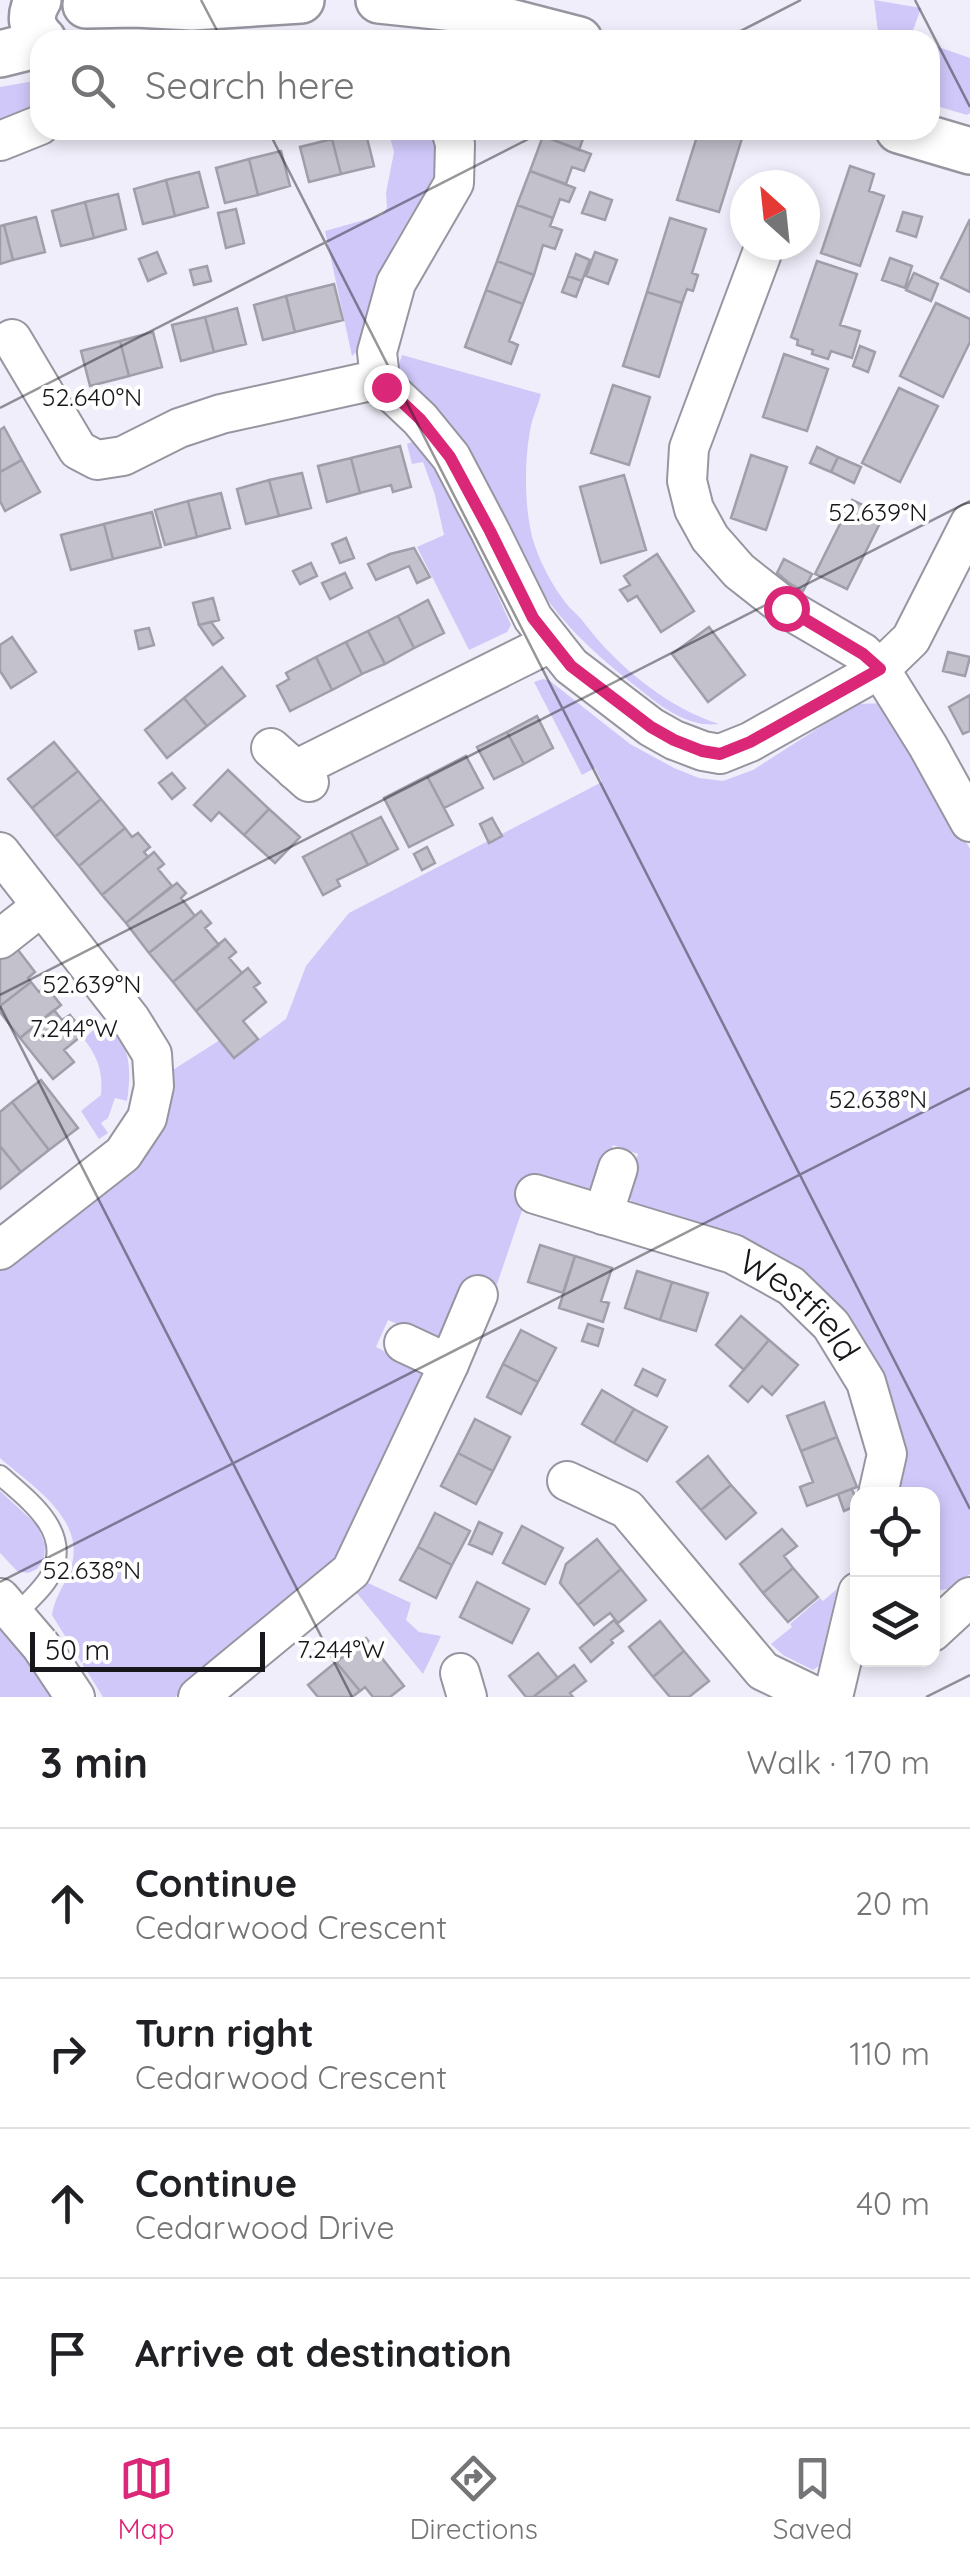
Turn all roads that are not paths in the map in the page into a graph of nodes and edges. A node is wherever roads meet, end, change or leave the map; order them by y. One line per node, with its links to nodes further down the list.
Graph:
1 (300, 0): 3 (street)
2 (379, 0): 4 (street)
3 (54, 23)
4 (552, 30)
5 (30, 37): 6 (street)
6 (0, 54)
7 (30, 129): 10 (street)
8 (454, 140): 14 (street)
9 (933, 140): 11 (street)
10 (0, 141)
11 (970, 151)
12 (759, 260): 17 (street)
13 (12, 339): 14 (street)
14 (380, 379): 16 (street)
15 (970, 522): 17 (street)
16 (552, 642): 17 (street); 18 (street)
17 (880, 669): 19 (street)
18 (291, 766)
19 (970, 822)
20 (0, 852): 21 (street)
21 (42, 906): 22 (street); 26 (street)
22 (0, 938)
23 (618, 1168): 25 (street)
24 (534, 1194): 25 (street, Westfield)
25 (603, 1215): 32 (street, Westfield)
26 (0, 1250)
27 (478, 1295): 29 (street)
28 (404, 1344): 29 (street)
29 (449, 1364): 38 (street)
30 (0, 1475): 34 (lane)
31 (568, 1481): 39 (street)
32 (880, 1487)
33 (970, 1597): 35 (street)
34 (8, 1606): 37 (street)
35 (940, 1622)
36 (850, 1627): 40 (street)
37 (75, 1697)
38 (198, 1697)
39 (818, 1697)
40 (834, 1697)

